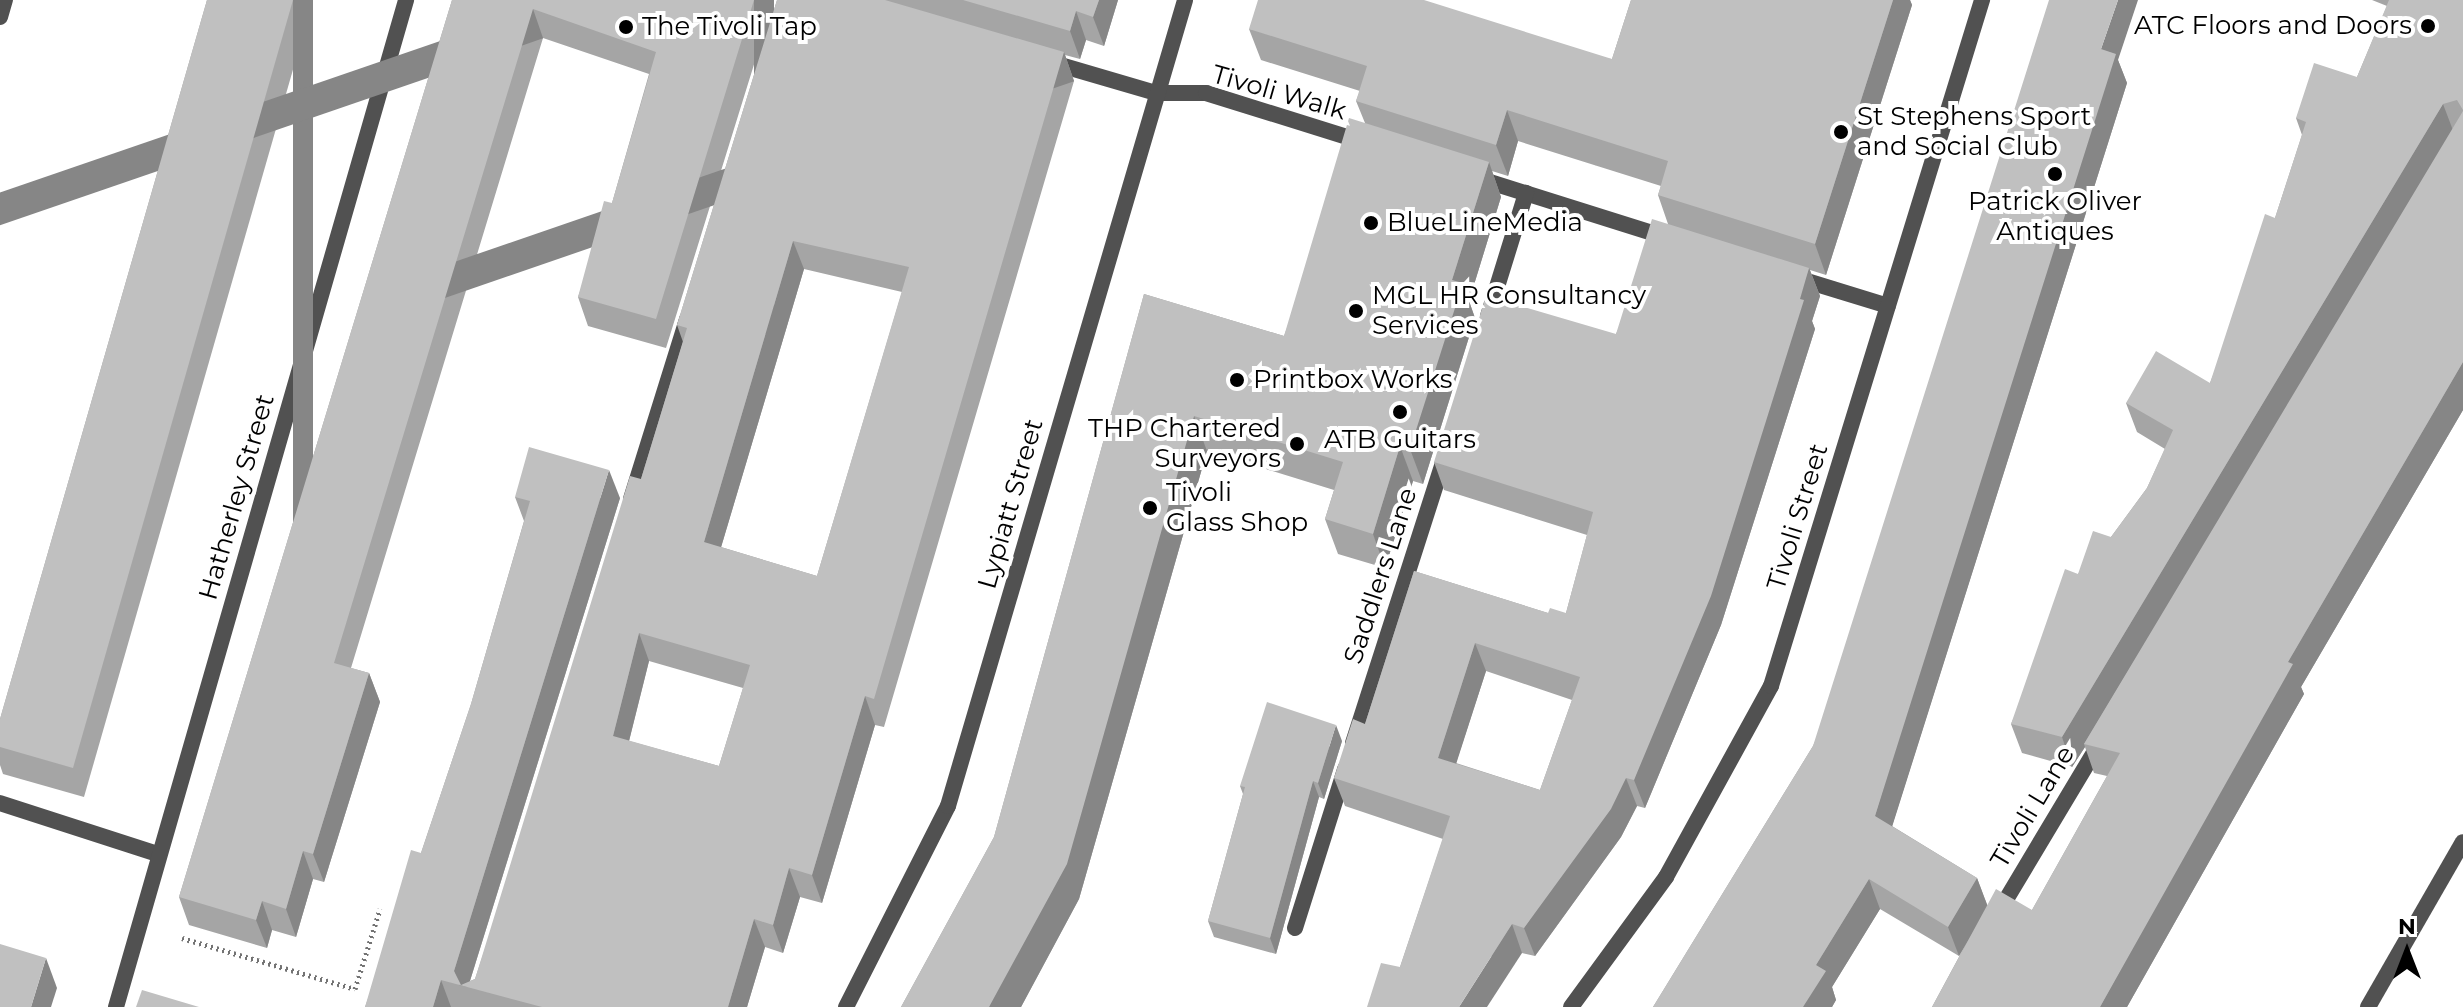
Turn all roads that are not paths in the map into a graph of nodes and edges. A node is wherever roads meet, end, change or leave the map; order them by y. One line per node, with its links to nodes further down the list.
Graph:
1 (5, 0): 5 (street)
2 (406, 0): 21 (street, Hatherley Street)
3 (1185, 0): 7 (street, Lypiatt Street)
4 (1982, 0): 14 (street, Tivoli Street)
5 (0, 17)
6 (1035, 58): 7 (street, Tivoli Walk)
7 (1156, 93): 8 (street, Tivoli Walk); 25 (street, Lypiatt Street)
8 (1374, 145)
9 (1465, 174): 10 (street)
10 (1526, 193): 11 (street); 15 (street)
11 (1692, 245)
12 (1782, 273): 14 (street)
13 (691, 304): 17 (street)
14 (1888, 306): 26 (street, Tivoli Street)
15 (1484, 329)
16 (1452, 434): 23 (street, Saddlers Lane)
17 (626, 516)
18 (2112, 723): 22 (street, Tivoli Lane)
19 (0, 803): 21 (street)
20 (2463, 842): 27 (street)
21 (158, 854): 24 (street, Hatherley Street)
22 (1990, 926)
23 (1295, 928)
24 (116, 1007)
25 (846, 1007)
26 (1571, 1007)
27 (2368, 1007)

